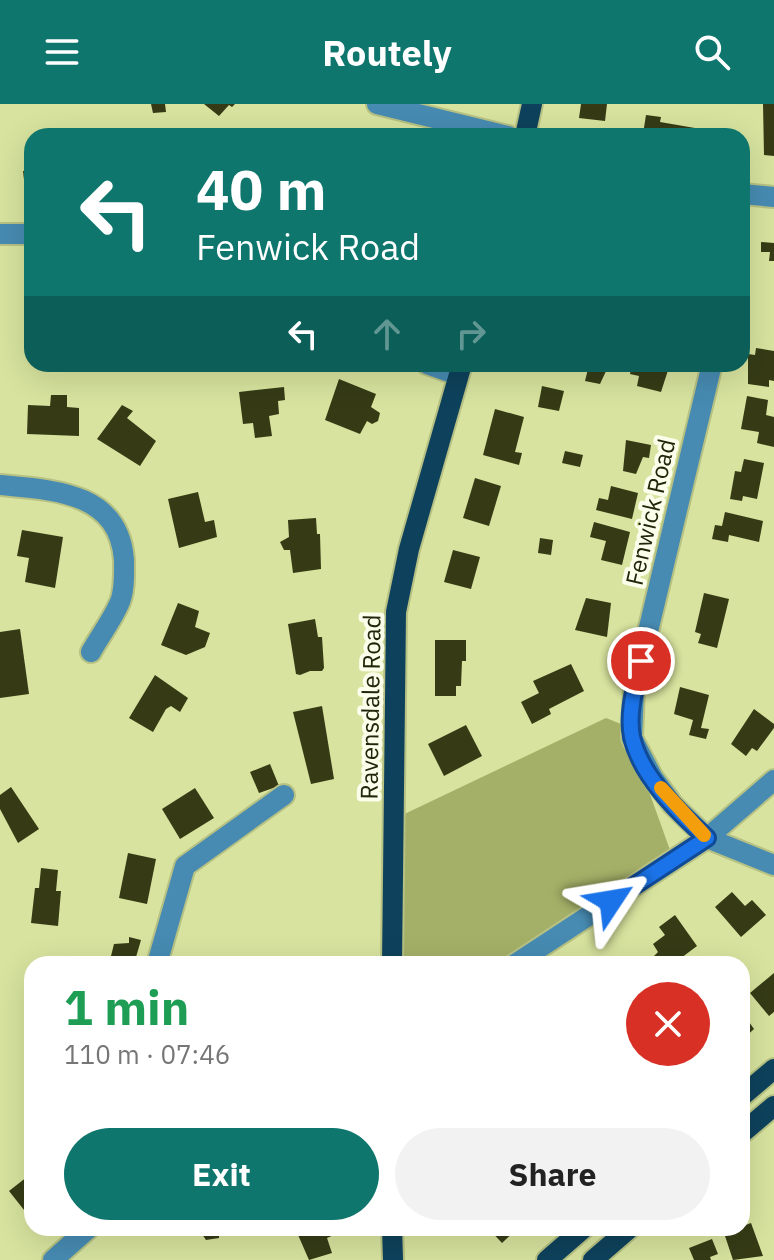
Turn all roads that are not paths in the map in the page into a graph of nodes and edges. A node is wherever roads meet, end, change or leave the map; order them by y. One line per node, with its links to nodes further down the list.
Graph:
1 (377, 104): 3 (street)
2 (532, 104): 4 (main road)
3 (475, 128)
4 (527, 128)
5 (750, 195): 6 (street)
6 (774, 197)
7 (0, 234): 8 (street)
8 (24, 234)
9 (459, 372): 18 (main road, Ravensdale Road)
10 (710, 372): 15 (street, Fenwick Road)
11 (0, 485): 12 (street)
12 (91, 652)
13 (774, 780): 15 (street)
14 (284, 795): 17 (street)
15 (707, 838): 16 (street); 19 (street)
16 (774, 865)
17 (159, 956)
18 (392, 956)
19 (527, 956)
20 (774, 1069): 21 (main road)
21 (750, 1089)
22 (774, 1106): 23 (main road)
23 (750, 1121)
24 (80, 1236): 28 (street)
25 (392, 1236): 29 (main road)
26 (575, 1236): 30 (main road)
27 (617, 1236): 31 (main road)
28 (53, 1260)
29 (393, 1260)
30 (547, 1260)
31 (593, 1260)

